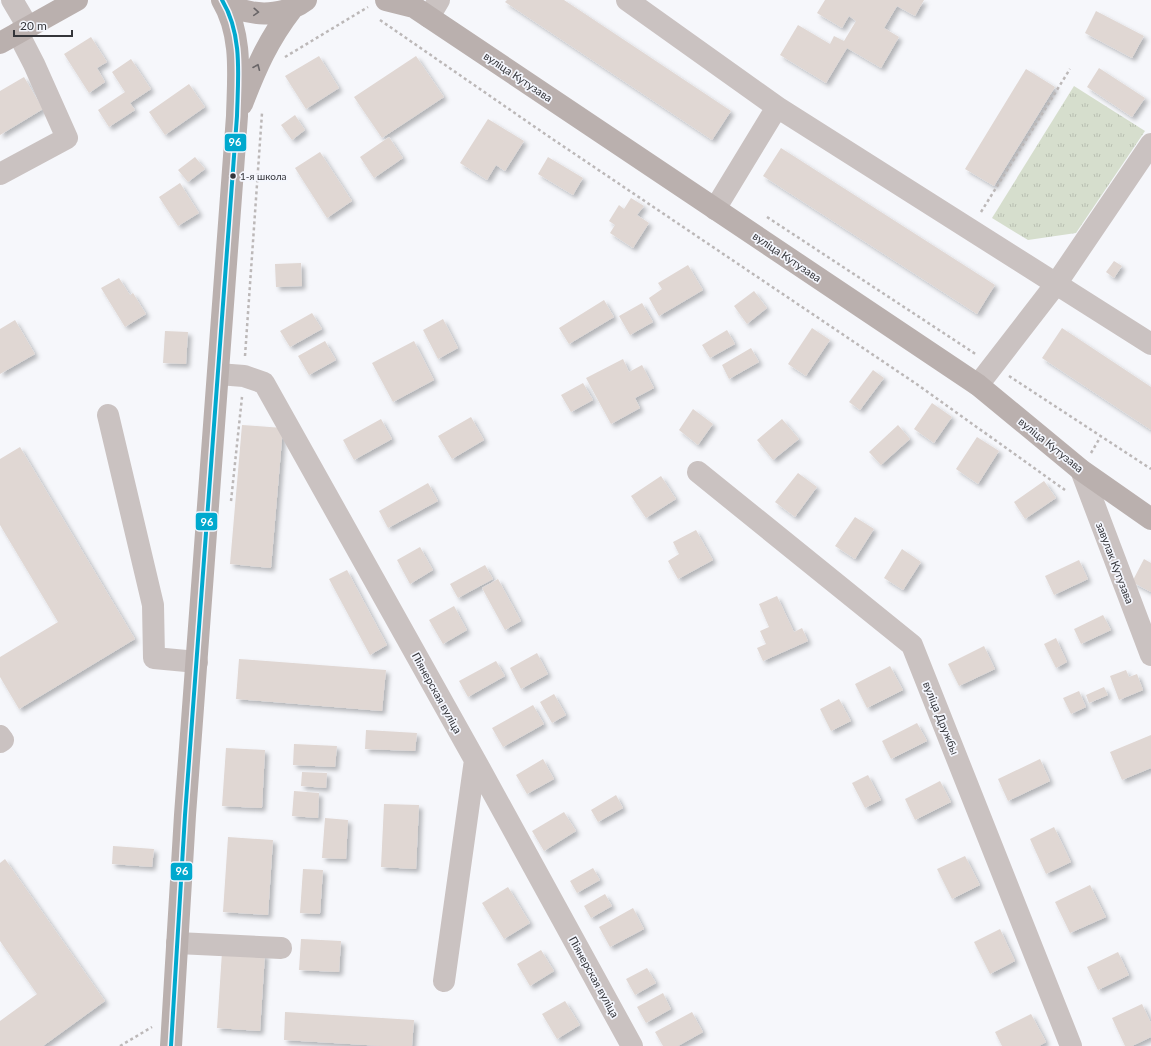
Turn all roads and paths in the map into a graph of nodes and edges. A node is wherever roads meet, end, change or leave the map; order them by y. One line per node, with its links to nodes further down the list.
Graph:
1 (12, 0): 8 (street)
2 (76, 0): 8 (main road)
3 (222, 0): 5 (main road, one-way to 5); 12 (main road)
4 (627, 0): 11 (street)
5 (303, 3): 9 (main road)
6 (422, 6): 7 (main road, вуліца Кутузава); 15 (main road, вуліца Кутузава)
7 (378, 9): 9 (path); 26 (path)
8 (15, 34): 14 (street)
9 (258, 64): 12 (main road, one-way to 9)
10 (1070, 69): 17 (path)
11 (777, 107): 15 (street); 17 (street)
12 (237, 116): 21 (main road)
13 (1151, 144): 18 (street)
14 (0, 174)
15 (715, 209): 22 (main road, вуліца Кутузава)
16 (767, 216): 20 (path)
17 (971, 230): 18 (street)
18 (1056, 284): 19 (street); 20 (street)
19 (1151, 344)
20 (993, 365): 22 (street); 24 (path)
21 (218, 374): 30 (main road); 33 (street, Піянерская вуліца)
22 (978, 385): 26 (main road, вуліца Кутузава)
23 (108, 415): 30 (street)
24 (1101, 436): 25 (path); 26 (path)
25 (1151, 469)
26 (1081, 470): 28 (main road, вуліца Кутузава); 29 (street, завулак Кутузава)
27 (698, 472): 41 (street, вуліца Дружбы)
28 (1151, 519)
29 (1151, 655)
30 (196, 662): 34 (main road)
31 (0, 736): 32 (street)
32 (0, 742)
33 (475, 760): 36 (street); 40 (street, Піянерская вуліца)
34 (178, 943): 35 (street); 39 (main road)
35 (280, 948)
36 (444, 981)
37 (158, 1023): 38 (path)
38 (120, 1046)
39 (171, 1046)
40 (632, 1046)
41 (1071, 1046)

